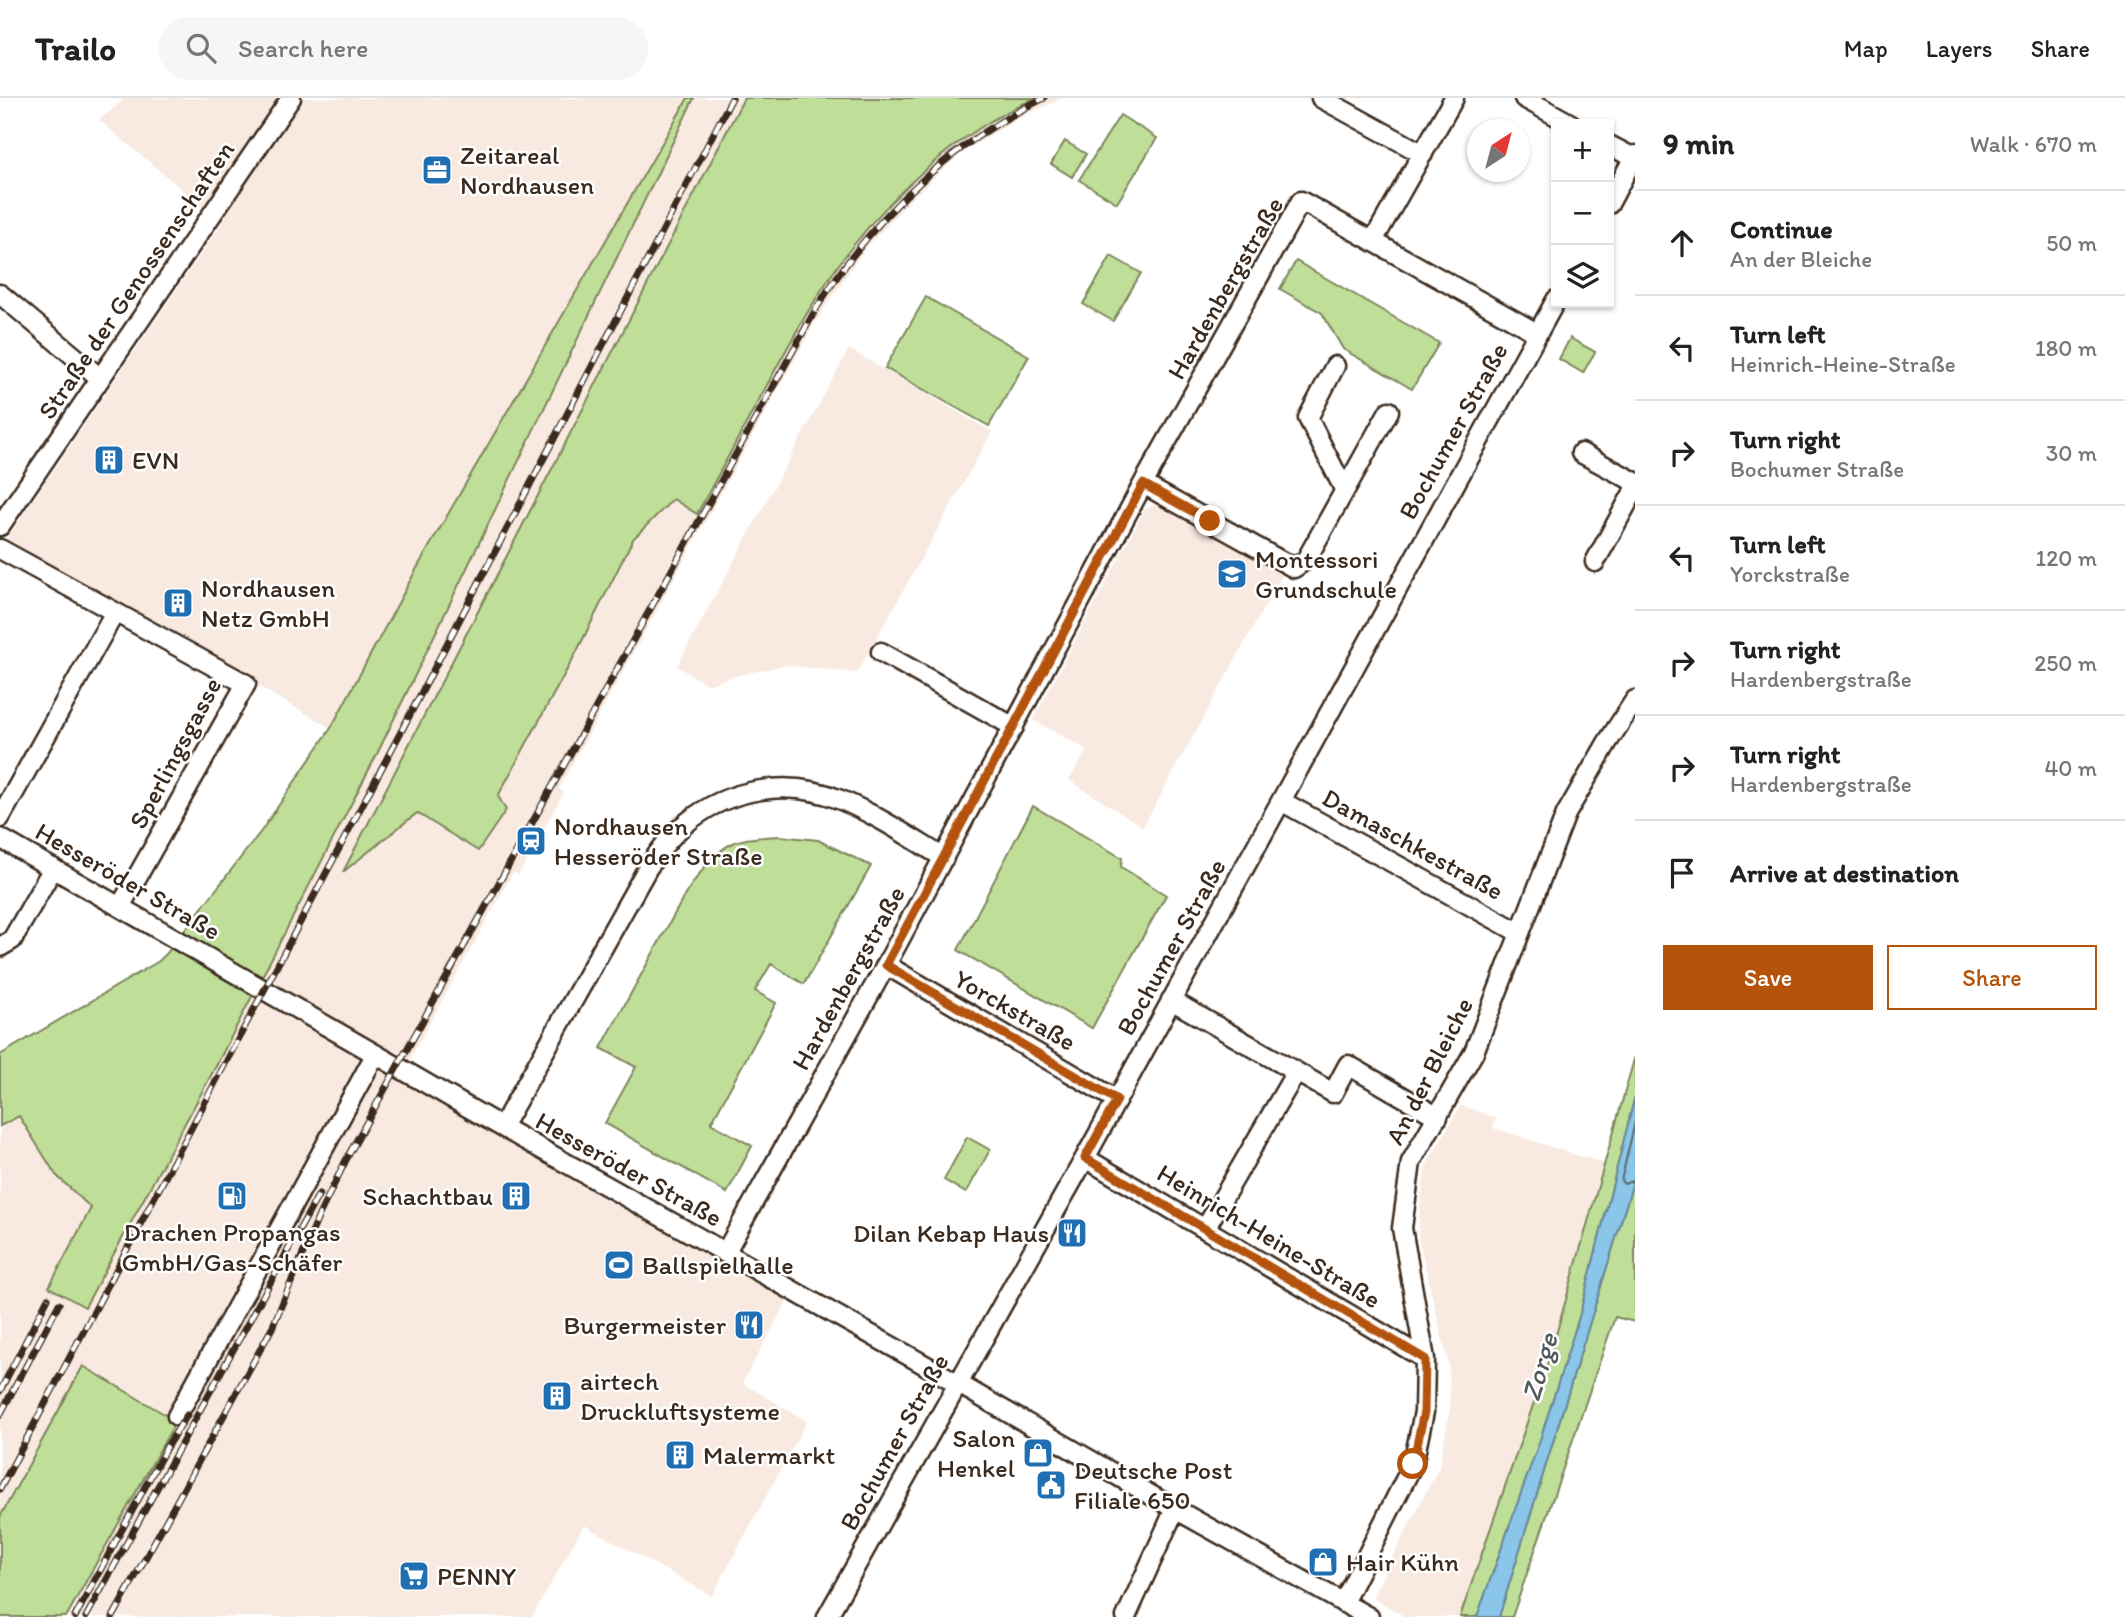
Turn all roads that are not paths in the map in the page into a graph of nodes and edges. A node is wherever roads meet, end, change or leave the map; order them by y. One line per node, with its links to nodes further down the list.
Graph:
1 (291, 98): 15 (street, Straße der Genossenschaften)
2 (1321, 98): 7 (street)
3 (1454, 98): 7 (street)
4 (1524, 98): 5 (street)
5 (1562, 119)
6 (1614, 150): 8 (street)
7 (1423, 154): 10 (street)
8 (1632, 167): 9 (street)
9 (1614, 196)
10 (1373, 242): 13 (street, Hardenbergstraße); 19 (street, Hardenbergstraße)
11 (0, 294): 15 (street)
12 (1551, 308): 13 (street, Bochumer Straße)
13 (1537, 333): 29 (street, Bochumer Straße)
14 (1335, 366): 20 (street)
15 (100, 378): 22 (street, Straße der Genossenschaften)
16 (1389, 411): 20 (street)
17 (1581, 453): 18 (street)
18 (1635, 482)
19 (1143, 484): 20 (street); 28 (street, Hardenbergstraße)
20 (1344, 489)
21 (1635, 489): 24 (street)
22 (0, 526)
23 (0, 549): 25 (street, Sperlingsgasse)
24 (1595, 562)
25 (115, 612): 30 (street); 34 (street, Sperlingsgasse)
26 (881, 652): 28 (street)
27 (1635, 700): 35 (street, An der Bleiche)
28 (1014, 727): 32 (street, Hardenbergstraße)
29 (1281, 801): 35 (street, Damaschkestraße); 38 (street, Bochumer Straße)
30 (0, 818)
31 (0, 838): 33 (street, Hesseröder Straße)
32 (944, 858): 37 (street, Hardenbergstraße); 43 (street)
33 (53, 868): 34 (street, Hesseröder Straße); 36 (street)
34 (120, 907): 39 (street, Hesseröder Straße)
35 (1520, 933): 42 (street, An der Bleiche)
36 (0, 947)
37 (886, 965): 41 (street, Yorckstraße); 46 (street, Hardenbergstraße)
38 (1171, 1000): 40 (street); 41 (street, Bochumer Straße)
39 (375, 1055): 43 (street, Hesseröder Straße); 49 (street)
40 (1296, 1072): 42 (street); 45 (street)
41 (1117, 1100): 44 (street, Bochumer Straße)
42 (1438, 1117): 47 (street, An der Bleiche)
43 (502, 1127): 46 (street, Hesseröder Straße)
44 (1085, 1158): 45 (street, Heinrich-Heine-Straße); 48 (street, Bochumer Straße)
45 (1205, 1229): 47 (street, Heinrich-Heine-Straße)
46 (725, 1253): 48 (street, Hesseröder Straße)
47 (1425, 1359): 51 (street, An der Bleiche)
48 (957, 1383): 50 (street, Hesseröder Straße); 52 (street, Bochumer Straße)
49 (177, 1416)
50 (1175, 1509): 51 (street, Hesseröder Straße); 53 (street)
51 (1343, 1603): 54 (street, Hesseröder Straße)
52 (827, 1617)
53 (1126, 1617)
54 (1369, 1617)

